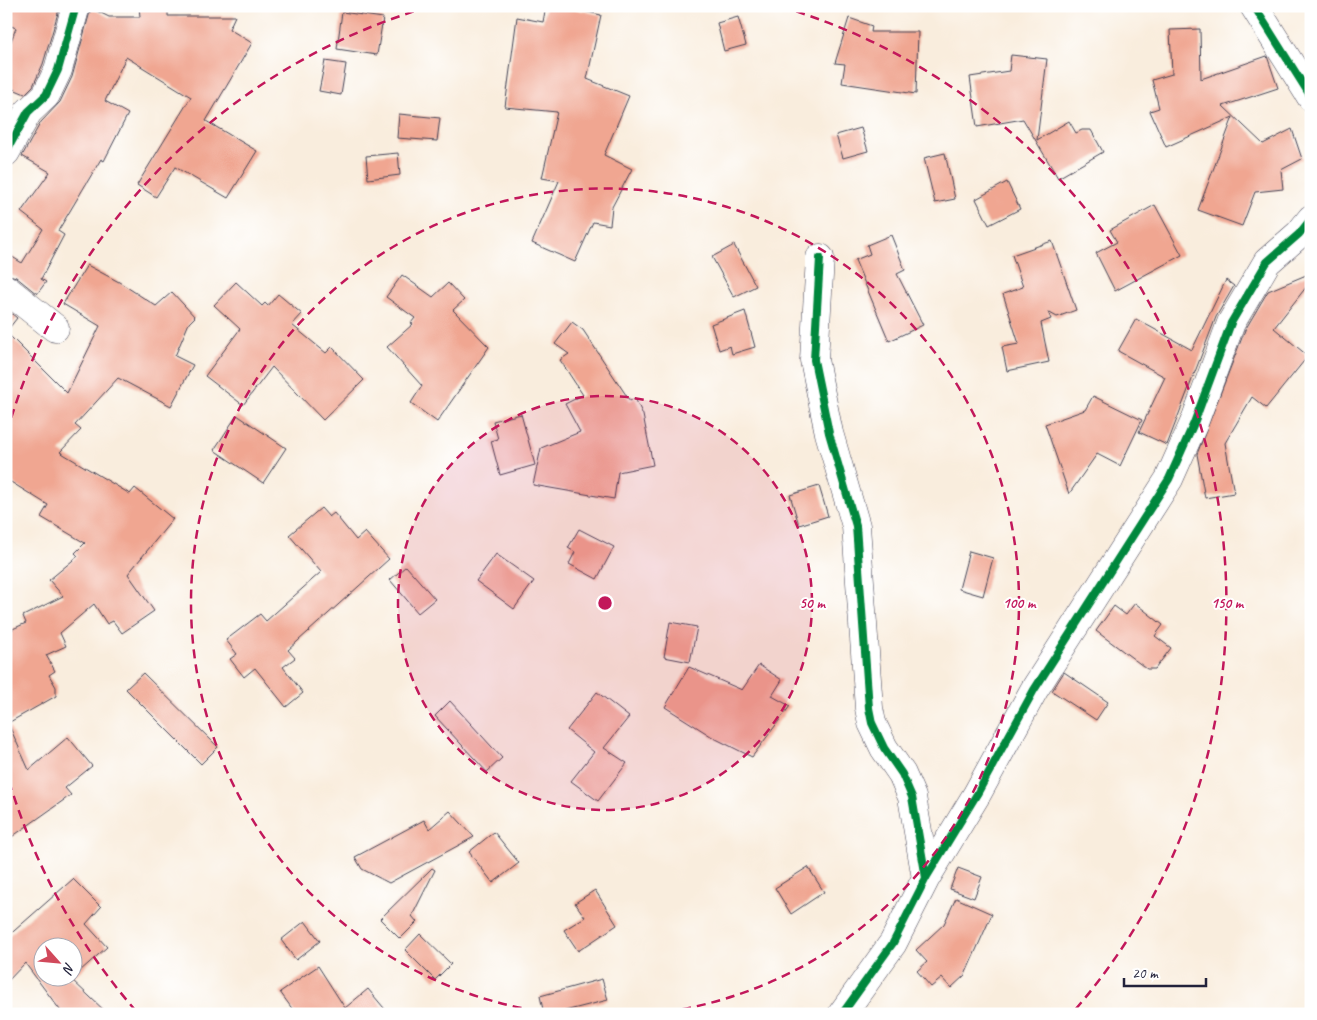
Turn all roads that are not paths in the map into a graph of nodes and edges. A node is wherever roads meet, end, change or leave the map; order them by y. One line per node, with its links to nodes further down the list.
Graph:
1 (76, 6): 4 (street)
2 (1254, 6): 3 (street)
3 (1311, 97)
4 (6, 152)
5 (1311, 219): 9 (street)
6 (820, 258): 9 (street)
7 (6, 289): 8 (street)
8 (55, 328)
9 (926, 878): 10 (street)
10 (842, 1014)

